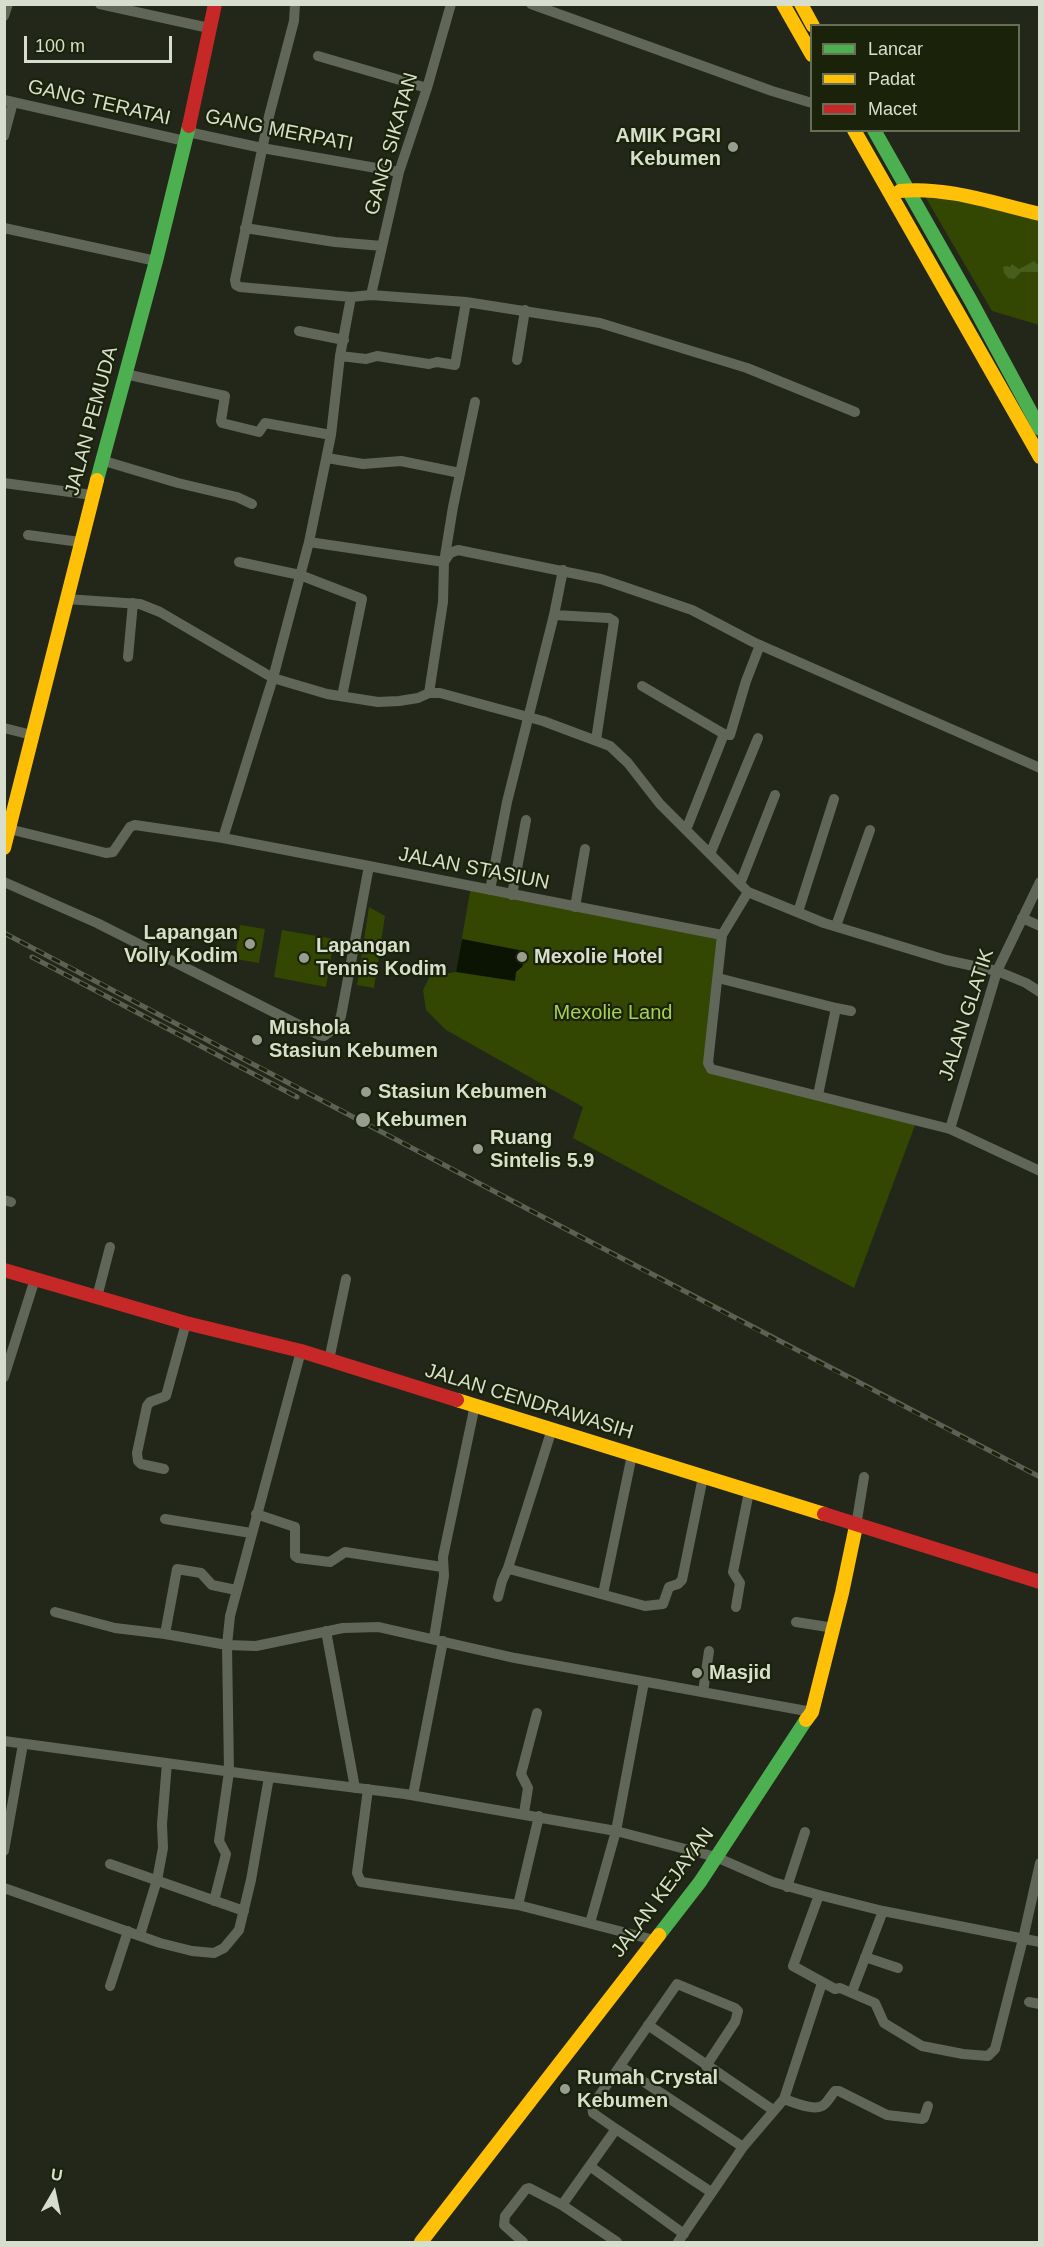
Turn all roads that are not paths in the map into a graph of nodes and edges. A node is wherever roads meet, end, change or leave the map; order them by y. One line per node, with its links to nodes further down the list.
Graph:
1 (8, 4): 9 (street)
2 (100, 4): 11 (street)
3 (215, 4): 11 (main road, JALAN PEMUDA)
4 (295, 4): 21 (street)
5 (451, 4): 14 (street, GANG SIKATAN)
6 (531, 4): 16 (street)
7 (783, 4): 12 (main road)
8 (801, 4): 10 (main road)
9 (4, 16)
10 (812, 24)
11 (209, 28): 20 (main road, JALAN PEMUDA)
12 (810, 51)
13 (318, 56): 14 (street)
14 (428, 88): 22 (street, GANG SIKATAN)
15 (9, 101): 19 (street); 20 (street, GANG TERATAI)
16 (810, 102)
17 (855, 132): 24 (main road)
18 (875, 132): 23 (main road)
19 (4, 136)
20 (186, 137): 21 (street, GANG MERPATI); 30 (main road, JALAN PEMUDA)
21 (262, 148): 22 (street, GANG MERPATI); 27 (street)
22 (399, 172): 28 (street, GANG SIKATAN)
23 (907, 189): 24 (main road); 25 (main road); 29 (main road)
24 (890, 195): 31 (main road)
25 (1040, 214)
26 (4, 228): 30 (street)
27 (245, 228): 28 (street); 33 (street)
28 (382, 246): 32 (street, GANG SIKATAN)
29 (947, 260): 31 (main road); 43 (main road)
30 (156, 261): 40 (main road, JALAN PEMUDA)
31 (931, 266): 45 (main road)
32 (371, 295): 33 (street); 34 (street)
33 (351, 297): 37 (street)
34 (466, 302): 35 (street); 38 (street)
35 (525, 310): 39 (street); 42 (street)
36 (299, 331): 37 (street)
37 (344, 340): 38 (street)
38 (340, 357): 44 (street)
39 (517, 360)
40 (125, 374): 44 (street); 47 (main road, JALAN PEMUDA)
41 (476, 402): 48 (street)
42 (855, 412)
43 (1040, 429)
44 (331, 435): 46 (street)
45 (1040, 457)
46 (327, 458): 48 (street); 54 (street)
47 (101, 460): 50 (main road, JALAN PEMUDA); 51 (street)
48 (460, 473): 56 (street)
49 (4, 483): 50 (street)
50 (92, 495): 53 (main road, JALAN PEMUDA)
51 (252, 504)
52 (28, 535): 53 (street)
53 (80, 542): 59 (main road, JALAN PEMUDA)
54 (309, 542): 56 (street); 58 (street)
55 (239, 562): 58 (street)
56 (444, 562): 57 (street); 66 (street)
57 (563, 570): 61 (street); 62 (street)
58 (300, 575): 64 (street); 67 (street)
59 (66, 599): 60 (street); 71 (main road, JALAN PEMUDA)
60 (133, 603): 63 (street); 64 (street)
61 (554, 615): 68 (street); 73 (street)
62 (760, 645): 70 (street); 74 (street)
63 (128, 657)
64 (273, 678): 67 (street); 82 (street)
65 (642, 686): 70 (street)
66 (429, 693): 67 (street); 68 (street)
67 (342, 696)
68 (529, 717): 73 (street); 90 (street)
69 (4, 728): 71 (street)
70 (724, 734): 80 (street)
71 (32, 735): 76 (main road, JALAN PEMUDA)
72 (758, 738): 85 (street)
73 (596, 740): 80 (street)
74 (1040, 768)
75 (774, 795): 89 (street)
76 (11, 797): 79 (main road, JALAN PEMUDA)
77 (834, 799): 93 (street)
78 (526, 820): 91 (street)
79 (9, 829): 82 (street); 83 (main road, JALAN PEMUDA)
80 (686, 830): 85 (street)
81 (870, 830): 95 (street)
82 (223, 838): 86 (street)
83 (4, 848)
84 (585, 849): 92 (street)
85 (710, 854): 89 (street)
86 (369, 866): 87 (street, JALAN STASIUN); 90 (street, JALAN STASIUN)
87 (4, 882)
88 (1040, 882): 94 (street, JALAN GLATIK)
89 (744, 888): 93 (street); 97 (street)
90 (490, 890): 91 (street, JALAN STASIUN)
91 (512, 895): 92 (street, JALAN STASIUN)
92 (575, 907): 97 (street, JALAN STASIUN)
93 (798, 912): 95 (street)
94 (1022, 918): 96 (street); 98 (street, JALAN GLATIK)
95 (836, 926): 98 (street)
96 (1040, 926)
97 (722, 935): 99 (street)
98 (997, 971): 100 (street); 104 (street, JALAN GLATIK)
99 (718, 978): 101 (street); 103 (street)
100 (1040, 992)
101 (836, 1008): 102 (street); 103 (street)
102 (851, 1011)
103 (818, 1095): 104 (street)
104 (951, 1129): 105 (street)
105 (1040, 1171)
106 (110, 1247): 110 (street)
107 (4, 1270): 108 (main road, JALAN CENDRAWASIH)
108 (35, 1279): 110 (main road, JALAN CENDRAWASIH); 113 (street)
109 (346, 1279): 115 (street)
110 (97, 1297): 111 (main road, JALAN CENDRAWASIH)
111 (186, 1323): 114 (main road, JALAN CENDRAWASIH); 120 (street)
112 (4, 1336): 113 (street)
113 (16, 1340): 116 (street)
114 (301, 1351): 115 (main road, JALAN CENDRAWASIH); 124 (street)
115 (329, 1360): 117 (main road, JALAN CENDRAWASIH)
116 (4, 1377)
117 (475, 1405): 118 (main road, JALAN CENDRAWASIH); 128 (street)
118 (552, 1430): 119 (main road, JALAN CENDRAWASIH); 129 (street)
119 (632, 1455): 121 (main road, JALAN CENDRAWASIH); 132 (street)
120 (164, 1469)
121 (703, 1477): 123 (main road, JALAN CENDRAWASIH); 132 (street)
122 (864, 1477): 126 (street)
123 (749, 1492): 126 (main road, JALAN CENDRAWASIH); 134 (street)
124 (256, 1514): 127 (street); 128 (street)
125 (165, 1519): 127 (street)
126 (856, 1526): 130 (main road, JALAN CENDRAWASIH); 137 (main road, JALAN KEJAYAN)
127 (251, 1533): 131 (street)
128 (442, 1567): 140 (street)
129 (508, 1568): 132 (street); 133 (street)
130 (1040, 1582)
131 (236, 1590): 139 (street); 141 (street)
132 (603, 1594)
133 (498, 1597)
134 (736, 1607)
135 (55, 1612): 139 (street)
136 (796, 1622): 137 (street)
137 (834, 1628): 146 (main road, JALAN KEJAYAN)
138 (326, 1631): 140 (street); 141 (street); 152 (street)
139 (165, 1634): 141 (street)
140 (439, 1640): 143 (street); 154 (street)
141 (227, 1646): 150 (street)
142 (709, 1651): 144 (street)
143 (644, 1682): 144 (street); 157 (street)
144 (703, 1692): 146 (street)
145 (537, 1713): 155 (street)
146 (812, 1713): 160 (main road, JALAN KEJAYAN)
147 (4, 1741): 148 (street)
148 (23, 1744): 149 (street); 159 (street)
149 (166, 1763): 150 (street); 163 (street)
150 (229, 1772): 151 (street); 167 (street)
151 (269, 1778): 152 (street); 169 (street)
152 (355, 1788): 153 (street)
153 (368, 1789): 154 (street); 168 (street)
154 (412, 1795): 155 (street)
155 (524, 1813): 156 (street)
156 (539, 1816): 157 (street); 168 (street)
157 (616, 1831): 160 (street); 171 (street)
158 (806, 1832): 164 (street)
159 (4, 1851)
160 (716, 1857): 164 (street); 175 (main road, JALAN KEJAYAN)
161 (1040, 1863): 174 (street)
162 (110, 1864): 163 (street)
163 (157, 1880): 167 (street); 173 (street)
164 (787, 1887): 166 (street)
165 (4, 1888): 172 (street)
166 (819, 1895): 170 (street); 179 (street)
167 (214, 1901): 169 (street)
168 (518, 1905): 171 (street)
169 (244, 1911): 173 (street)
170 (883, 1911): 174 (street); 177 (street)
171 (590, 1923): 175 (street)
172 (128, 1931): 173 (street); 180 (street)
173 (140, 1935)
174 (1023, 1939): 176 (street); 181 (street)
175 (654, 1940): 194 (main road, JALAN KEJAYAN)
176 (1040, 1942)
177 (865, 1956): 178 (street); 181 (street)
178 (898, 1968)
179 (822, 1983): 181 (street); 185 (street)
180 (110, 1986)
181 (852, 1992)
182 (648, 2025): 183 (street); 184 (street); 184 (street)
183 (620, 2066): 188 (street); 189 (street)
184 (706, 2066): 187 (street)
185 (784, 2099): 186 (street); 187 (street)
186 (928, 2106)
187 (773, 2110): 189 (street)
188 (616, 2129): 190 (street); 191 (street)
189 (743, 2147): 191 (street)
190 (591, 2166): 192 (street); 193 (street)
191 (711, 2192): 193 (street)
192 (562, 2205): 195 (street); 196 (street)
193 (681, 2238)
194 (421, 2242)
195 (523, 2242)
196 (617, 2242)

